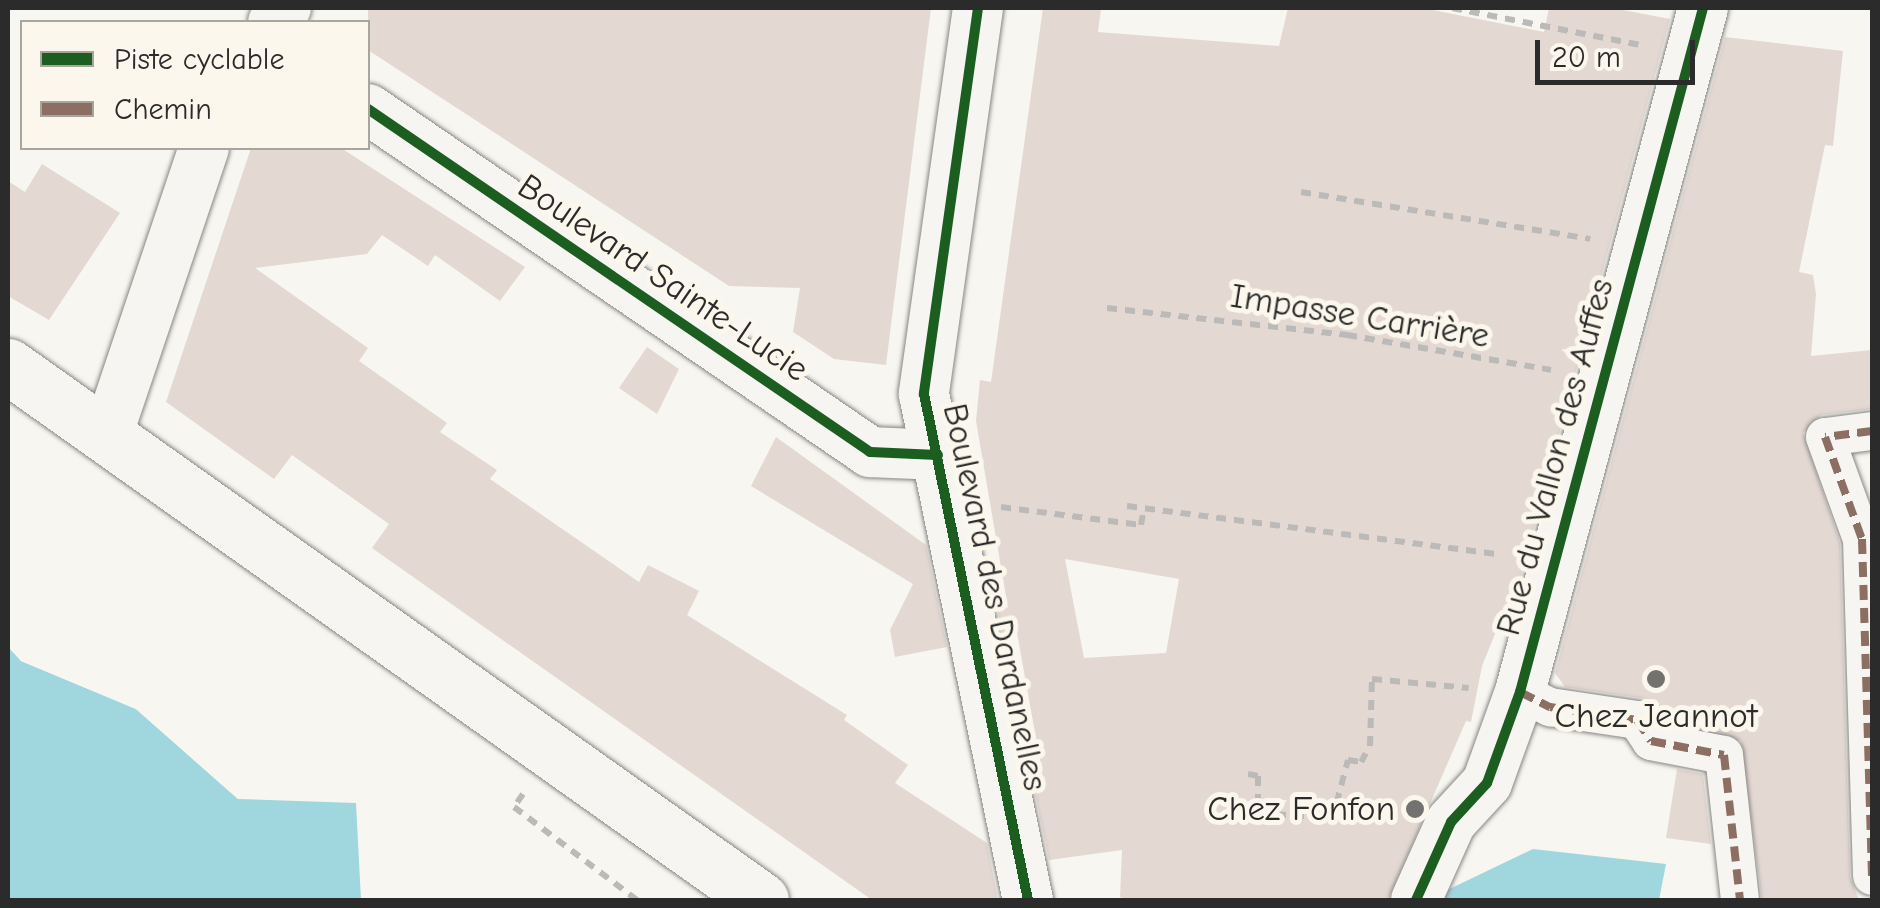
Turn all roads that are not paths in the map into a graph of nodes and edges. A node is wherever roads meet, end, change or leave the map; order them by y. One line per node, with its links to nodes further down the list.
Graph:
1 (978, 8): 8 (street, Boulevard des Dardanelles)
2 (1697, 31): 10 (street, Rue du Vallon des Auffes)
3 (370, 110): 8 (street, Boulevard Sainte-Lucie)
4 (203, 150): 7 (street)
5 (8, 366): 7 (main road)
6 (1872, 431): 9 (street)
7 (107, 436): 12 (main road)
8 (943, 478): 13 (street, Boulevard des Dardanelles)
9 (1869, 681): 11 (street)
10 (1520, 692): 14 (street, Rue du Vallon des Auffes); 15 (street)
11 (1872, 876)
12 (761, 900)
13 (1028, 900)
14 (1416, 900)
15 (1740, 900)

